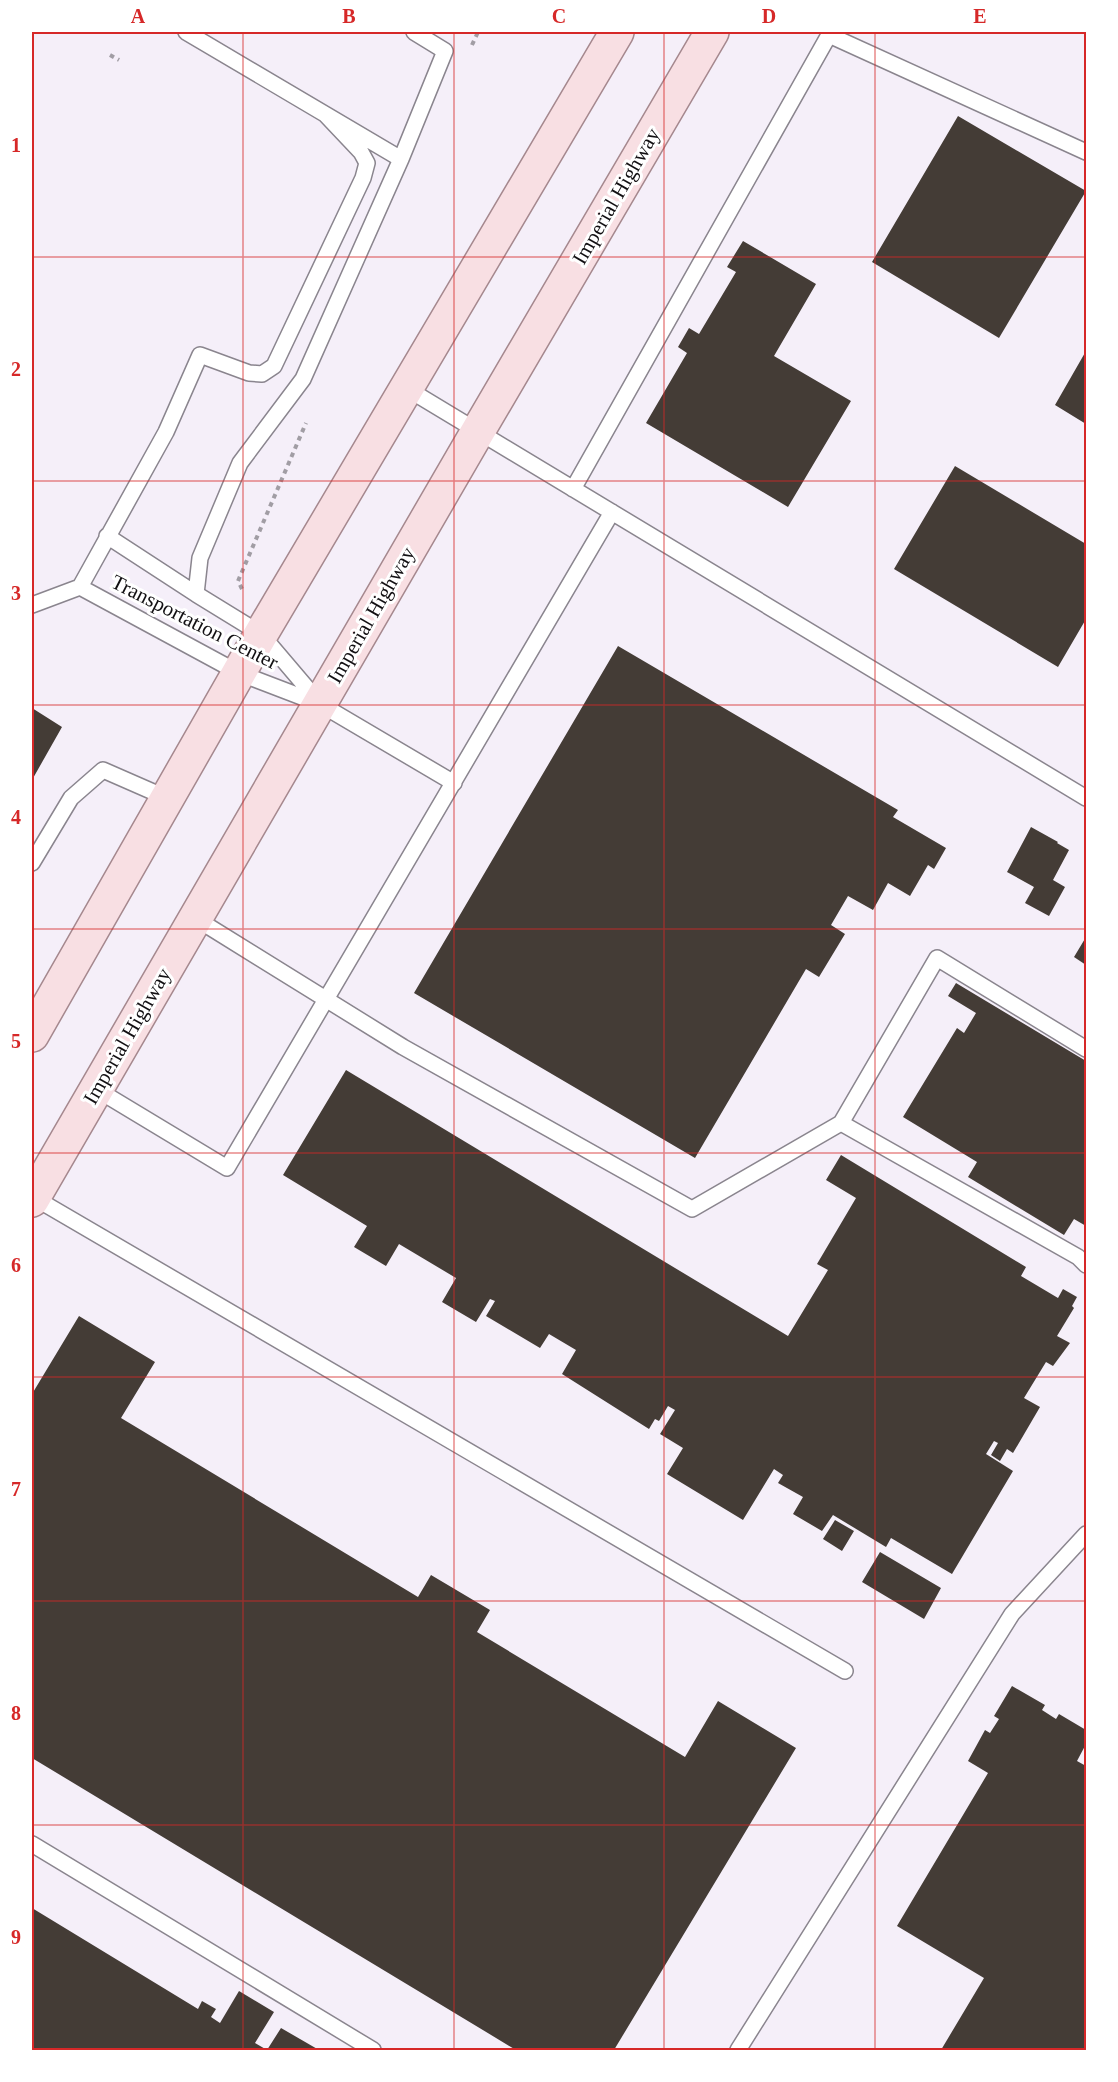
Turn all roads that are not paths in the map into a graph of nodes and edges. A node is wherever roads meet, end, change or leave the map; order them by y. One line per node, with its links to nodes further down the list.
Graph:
1 (186, 32): 5 (lane)
2 (414, 32): 7 (lane)
3 (617, 32): 8 (main road)
4 (712, 32): 9 (main road, Imperial Highway)
5 (326, 115): 7 (lane); 12 (lane)
6 (1086, 152): 10 (lane)
7 (401, 159): 14 (lane)
8 (406, 388): 9 (lane); 16 (main road)
9 (478, 431): 10 (lane); 18 (main road, Imperial Highway)
10 (573, 489): 11 (lane)
11 (612, 512): 19 (lane); 21 (lane)
12 (107, 536): 13 (lane, Transportation Center); 14 (lane, Transportation Center)
13 (81, 587): 15 (lane, Transportation Center); 17 (lane, Transportation Center)
14 (196, 594): 16 (lane, Transportation Center)
15 (32, 605)
16 (261, 634): 17 (main road); 18 (lane, Transportation Center)
17 (239, 673): 18 (lane, Transportation Center); 20 (main road)
18 (320, 704): 19 (lane); 23 (main road, Imperial Highway)
19 (454, 783): 24 (lane)
20 (167, 798): 22 (lane); 25 (main road)
21 (1086, 798)
22 (32, 863)
23 (195, 918): 24 (lane); 27 (main road, Imperial Highway)
24 (327, 1000): 27 (lane); 28 (lane)
25 (32, 1035)
26 (1086, 1049): 28 (lane)
27 (96, 1089): 29 (main road, Imperial Highway)
28 (841, 1123): 30 (lane)
29 (32, 1199): 32 (lane)
30 (1086, 1265)
31 (1086, 1534): 35 (lane)
32 (845, 1671)
33 (32, 1844): 34 (lane)
34 (372, 2050)
35 (738, 2050)

